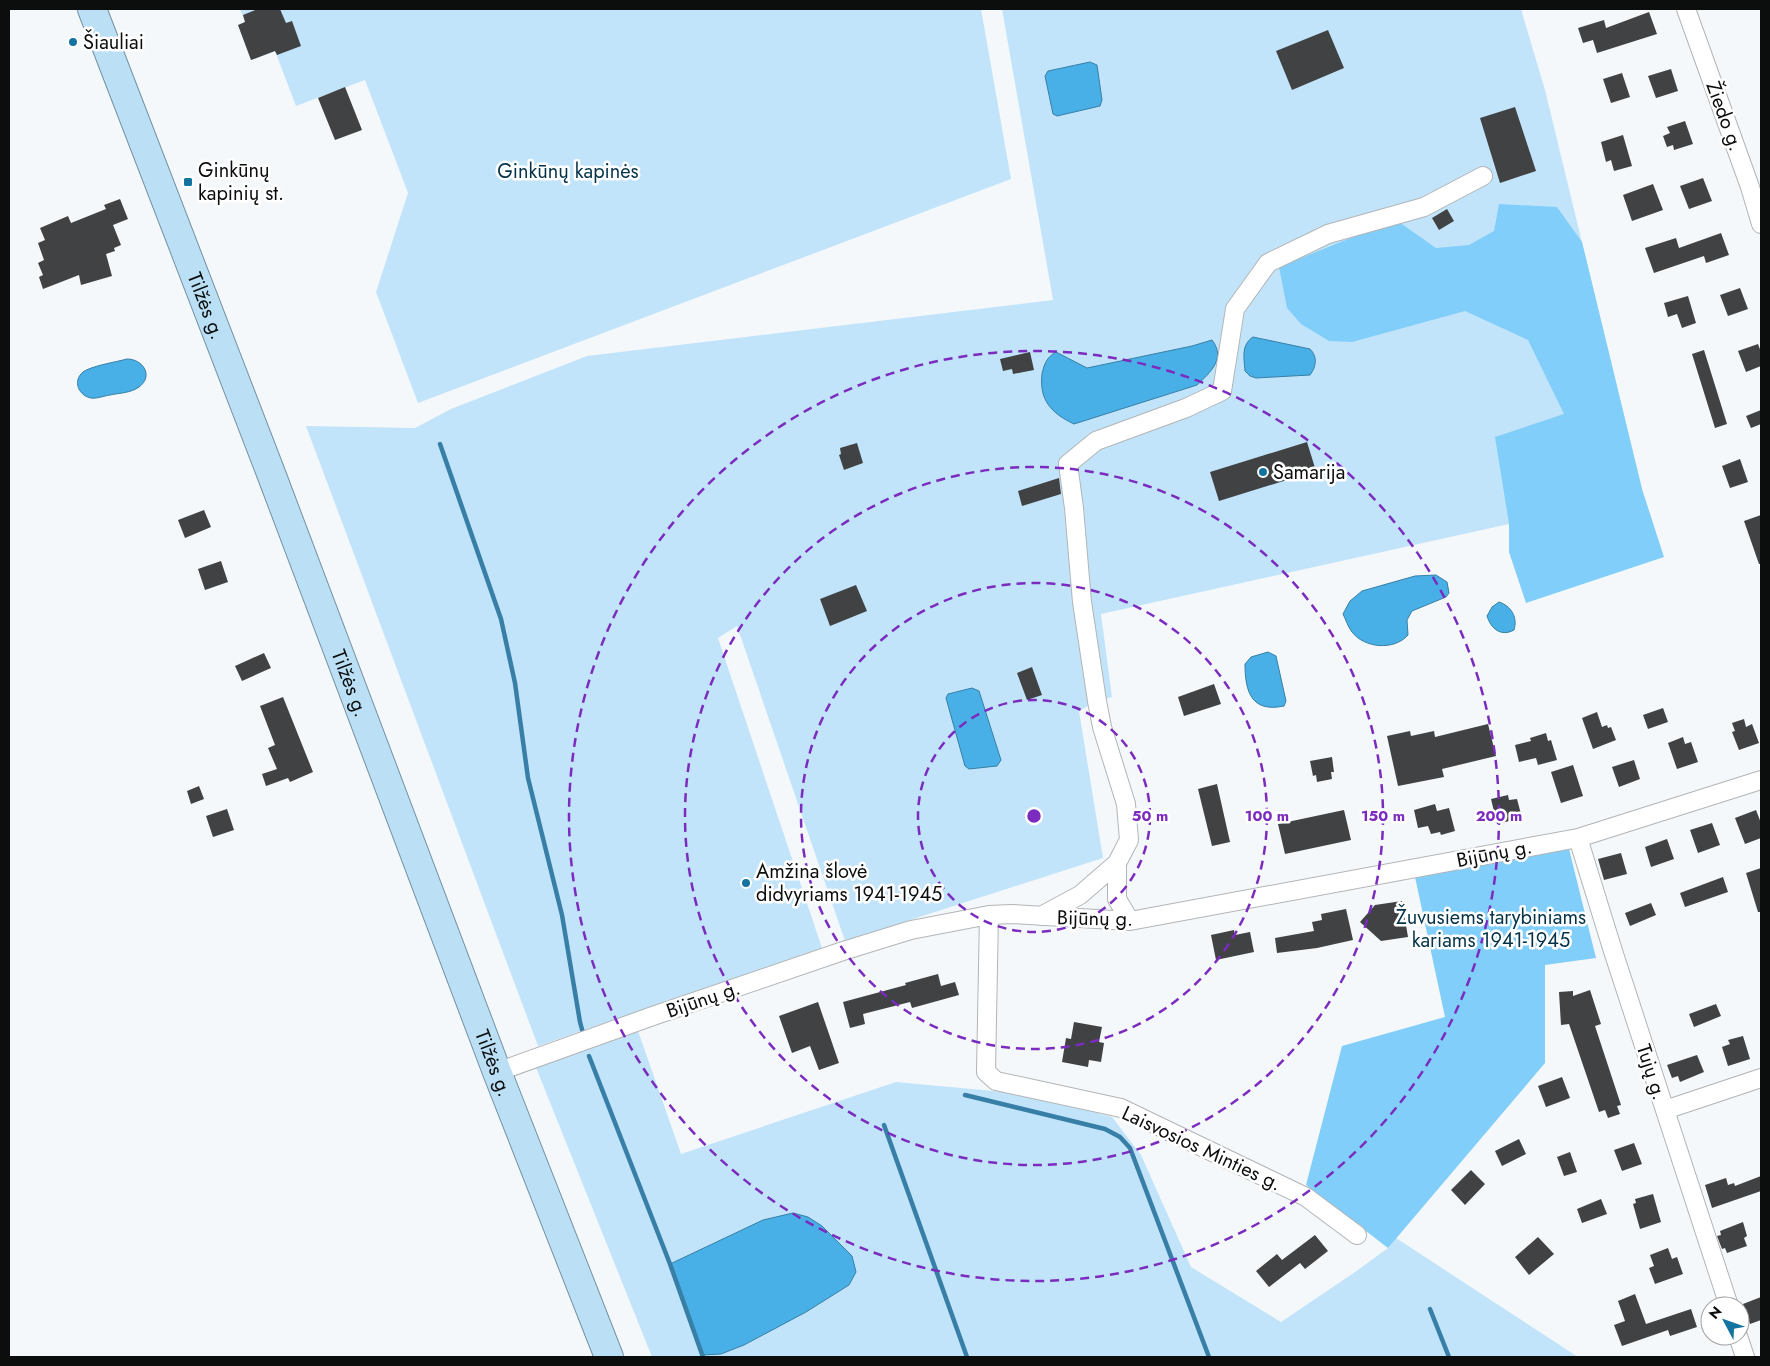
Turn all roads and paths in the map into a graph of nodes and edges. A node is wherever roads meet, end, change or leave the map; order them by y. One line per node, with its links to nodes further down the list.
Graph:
1 (92, 9): 12 (highway, Tilžės g.)
2 (1686, 9): 4 (street, Žiedo g.)
3 (1483, 176): 8 (street)
4 (1756, 185): 5 (street, Žiedo g.)
5 (1761, 224)
6 (1761, 780): 7 (street, Bijūnų g.)
7 (1578, 838): 11 (street, Bijūnų g.); 14 (street, Tujų g.)
8 (1117, 864): 10 (street); 11 (street)
9 (988, 915): 10 (street, Bijūnų g.); 12 (street, Bijūnų g.); 15 (street, Laisvosios Minties g.)
10 (1041, 916): 11 (street, Bijūnų g.)
11 (1130, 921)
12 (497, 1072): 17 (highway, Tilžės g.)
13 (1761, 1078): 14 (street)
14 (1665, 1110): 16 (street, Tujų g.)
15 (1358, 1235)
16 (1725, 1296)
17 (609, 1357)

